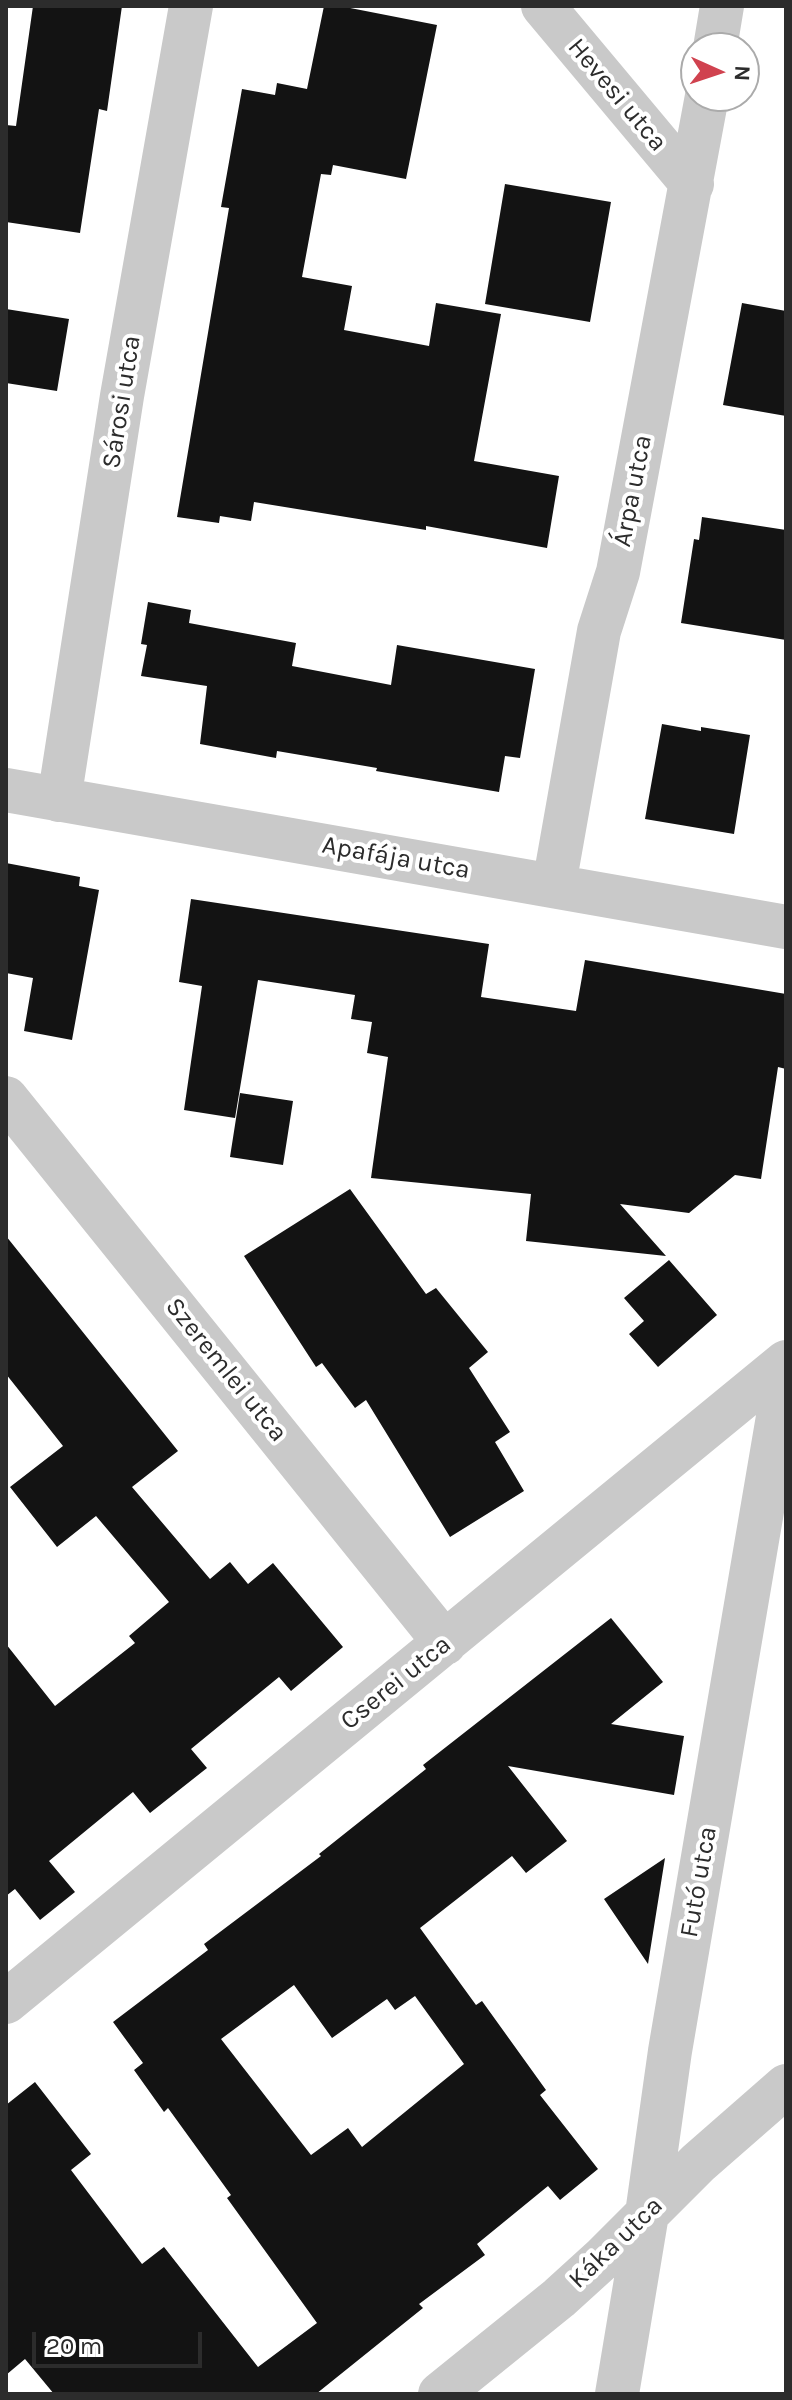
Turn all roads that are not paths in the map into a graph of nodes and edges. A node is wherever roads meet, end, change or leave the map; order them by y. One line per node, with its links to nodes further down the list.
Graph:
1 (191, 6): 8 (street, Sárosi utca)
2 (543, 6): 6 (street, Hevesi utca)
3 (722, 6): 4 (street)
4 (718, 32)
5 (704, 112): 6 (street, Árpa utca)
6 (692, 184): 9 (street, Árpa utca)
7 (6, 790): 8 (street, Apafája utca)
8 (59, 800): 9 (street, Apafája utca)
9 (554, 885): 10 (street, Apafája utca)
10 (786, 927)
11 (6, 1098): 14 (street, Szeremlei utca)
12 (786, 1362): 14 (street, Cserei utca)
13 (786, 1370): 17 (street, Futó utca)
14 (445, 1643): 15 (street, Cserei utca)
15 (6, 2002)
16 (786, 2086): 17 (street, Káka utca)
17 (647, 2214): 18 (street, Káka utca); 19 (street, Futó utca)
18 (440, 2394)
19 (617, 2394)

